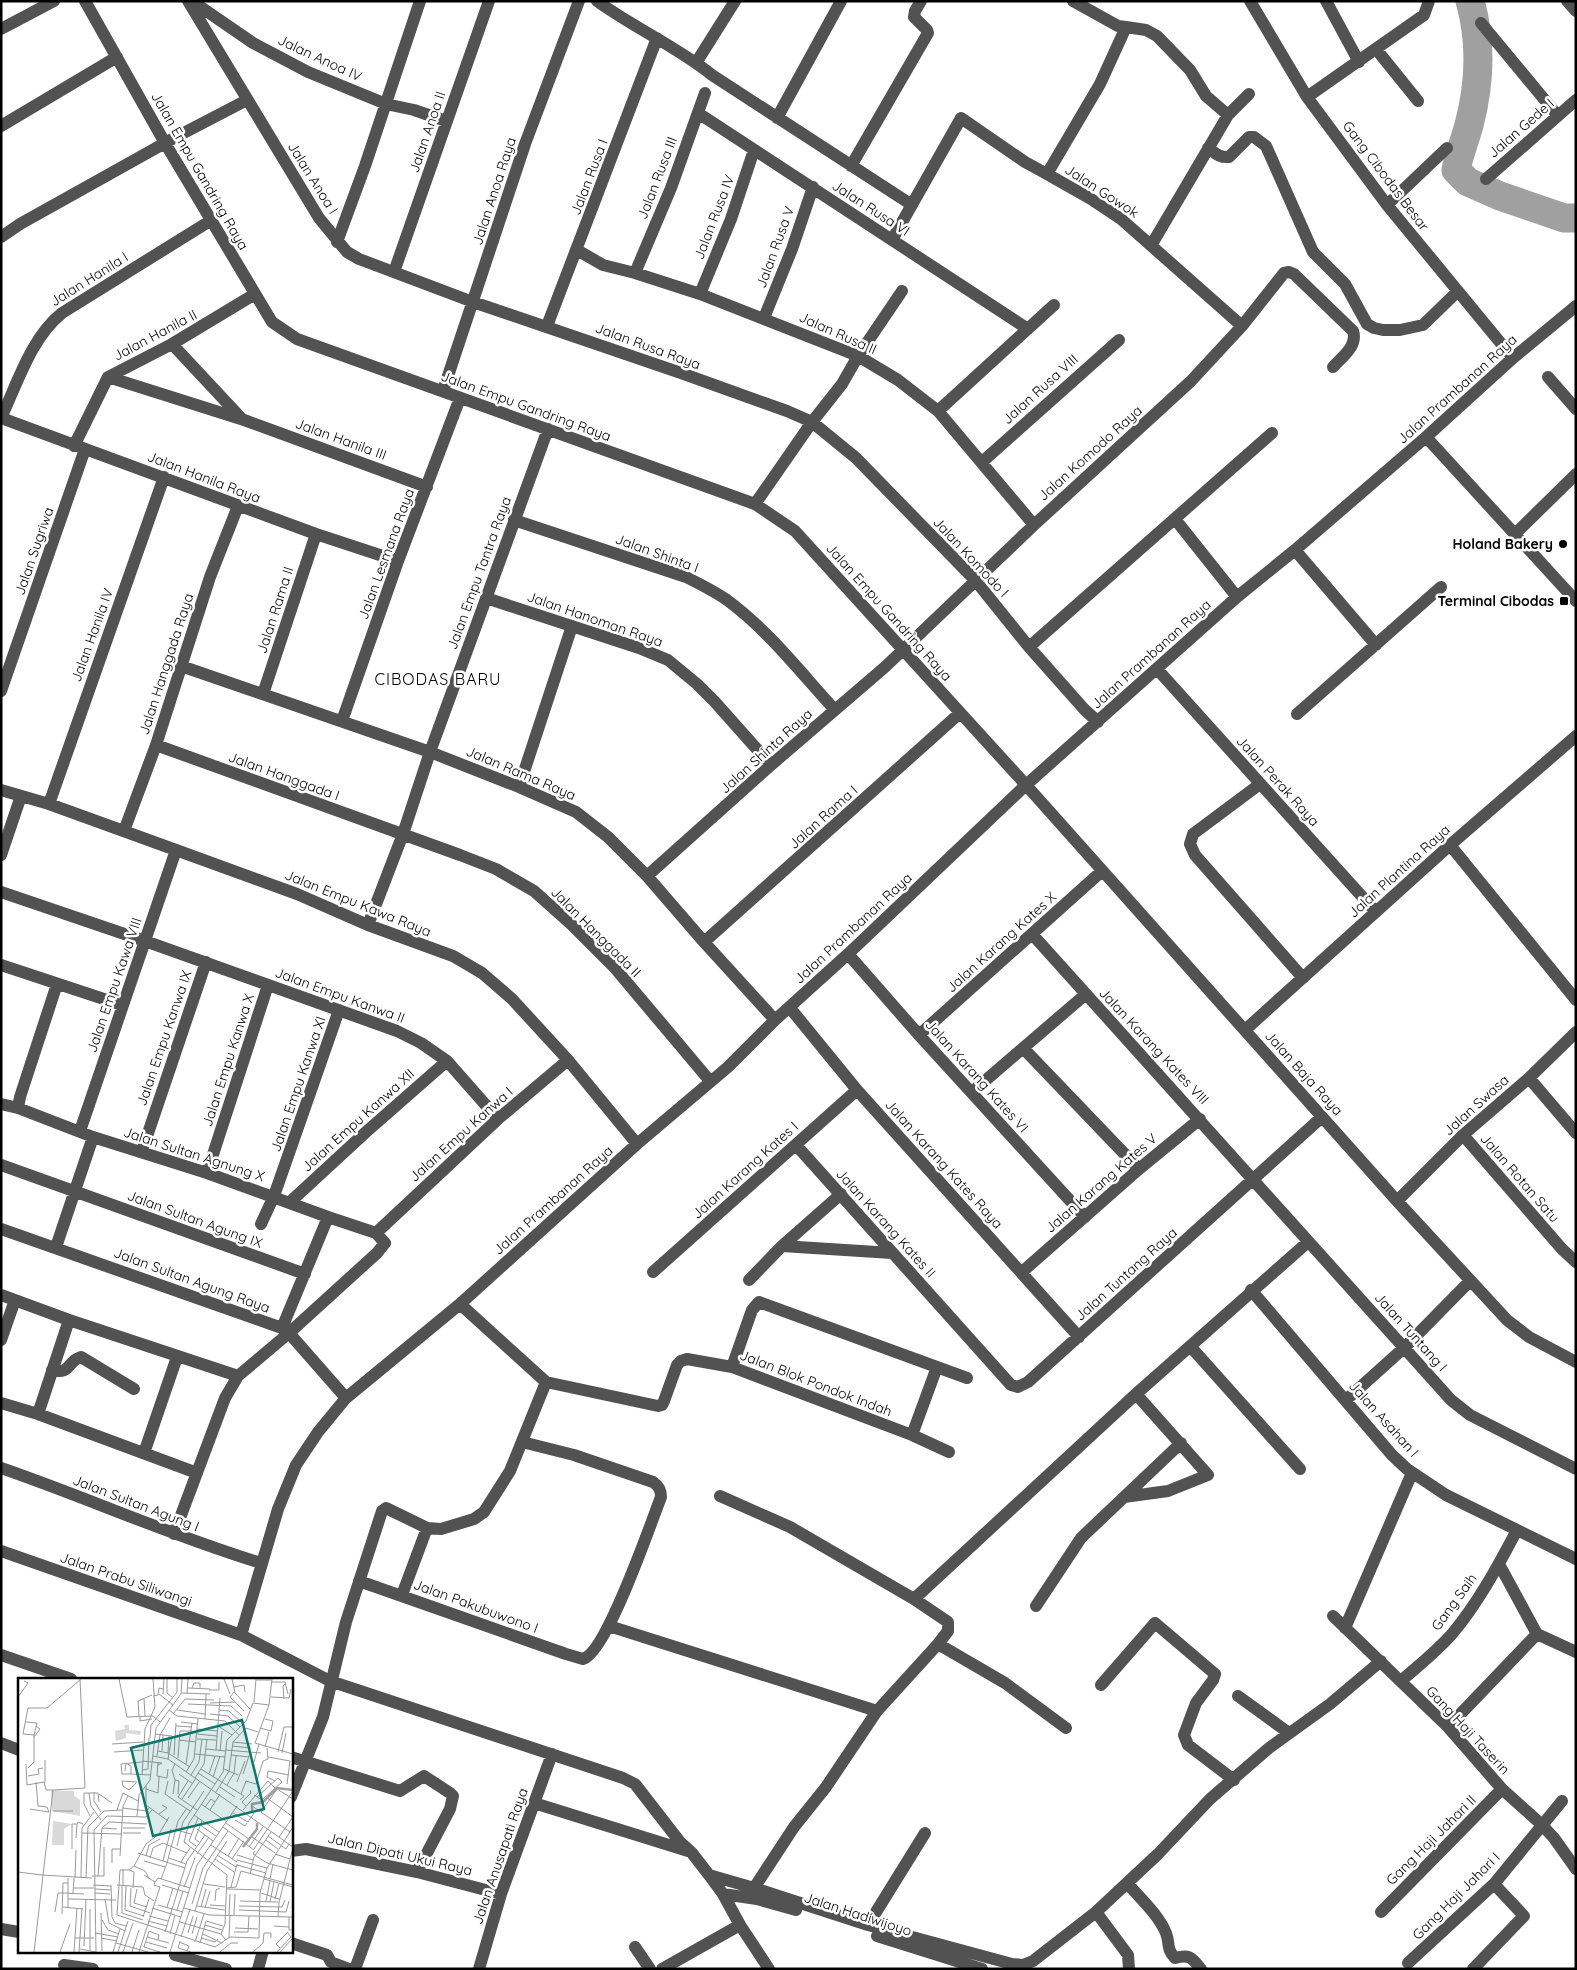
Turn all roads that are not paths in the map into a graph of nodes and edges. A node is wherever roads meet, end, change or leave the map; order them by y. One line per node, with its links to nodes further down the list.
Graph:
1 (54, 1): 19 (street)
2 (85, 1): 22 (street, Jalan Empu Gandring Raya)
3 (190, 1): 28 (street, Jalan Anoa I); 31 (street, Jalan Anoa IV)
4 (420, 1): 31 (street)
5 (490, 1): 36 (street, Jalan Anoa II)
6 (579, 1): 60 (street, Jalan Anoa Raya)
7 (597, 1): 20 (street)
8 (735, 1): 24 (street)
9 (841, 1): 35 (street)
10 (921, 1): 42 (street)
11 (1250, 1): 27 (street, Gang Cibodas Besar)
12 (1326, 1): 23 (street)
13 (1429, 1): 21 (street)
14 (1567, 1): 16 (street)
15 (1080, 3): 18 (street)
16 (1576, 11)
17 (1481, 23): 34 (street)
18 (1126, 27): 33 (street); 43 (street, Jalan Gowok)
19 (1, 29)
20 (657, 38): 24 (street); 53 (street, Jalan Rusa I)
21 (1376, 49): 23 (street); 30 (street)
22 (117, 57): 37 (street); 38 (street, Jalan Empu Gandring Raya)
23 (1358, 62): 27 (street)
24 (696, 63): 35 (street)
25 (705, 93): 32 (street, Jalan Rusa III)
26 (1249, 94): 33 (street)
27 (1307, 97): 47 (street, Gang Cibodas Besar)
28 (247, 100): 38 (street); 51 (street, Jalan Anoa I)
29 (1576, 100): 34 (street, Jalan Gede I)
30 (1418, 101)
31 (386, 104): 36 (street, Jalan Anoa IV); 51 (street)
32 (698, 113): 41 (street, Jalan Rusa VI); 55 (street, Jalan Rusa III)
33 (1228, 116): 39 (street)
34 (1558, 116): 44 (street, Jalan Gede I)
35 (777, 118): 42 (street)
36 (446, 121): 54 (street, Jalan Anoa II)
37 (1, 126)
38 (165, 143): 48 (street, Jalan Empu Gandring Raya); 49 (street)
39 (1208, 148): 52 (street); 57 (street)
40 (1446, 148): 47 (street)
41 (754, 150): 45 (street, Jalan Rusa VI); 59 (street, Jalan Rusa IV)
42 (851, 166): 46 (street)
43 (1047, 174): 46 (street); 52 (street, Jalan Gowok)
44 (1486, 179)
45 (812, 187): 50 (street, Jalan Rusa VI); 63 (street, Jalan Rusa V)
46 (912, 205): 50 (street)
47 (1387, 205): 57 (street, Gang Cibodas Besar)
48 (210, 220): 58 (street, Jalan Empu Gandring Raya); 78 (street, Jalan Hanila I)
49 (1, 237)
50 (892, 240): 66 (street, Jalan Rusa VI)
51 (337, 242): 54 (street, Jalan Anoa I)
52 (1152, 244): 65 (street, Jalan Gowok)
53 (577, 250): 55 (street, Jalan Rusa II); 64 (street, Jalan Rusa I)
54 (394, 272): 60 (street, Jalan Anoa I)
55 (635, 273): 59 (street, Jalan Rusa II)
56 (902, 291): 69 (street)
57 (1458, 292): 70 (street, Gang Cibodas Besar)
58 (255, 294): 68 (street, Jalan Hanila II); 74 (street, Jalan Empu Gandring Raya)
59 (700, 294): 63 (street, Jalan Rusa II)
60 (473, 302): 64 (street, Jalan Rusa Raya); 74 (street, Jalan Anoa Raya)
61 (1054, 305): 66 (street)
62 (1576, 306): 70 (street, Jalan Prambanan Raya)
63 (764, 318): 69 (street, Jalan Rusa II)
64 (547, 326): 80 (street, Jalan Rusa Raya)
65 (1242, 326): 71 (street, Jalan Komodo Raya); 93 (street, Jalan Komodo Raya)
66 (1028, 328): 77 (street)
67 (1118, 340): 85 (street, Jalan Rusa VIII)
68 (172, 344): 72 (street, Jalan Hanila II); 79 (street, Jalan Hanila III)
69 (858, 356): 77 (street, Jalan Rusa II); 80 (street)
70 (1513, 358): 83 (street, Jalan Prambanan Raya)
71 (1334, 367)
72 (108, 377): 79 (street, Jalan Hanila III); 84 (street, Jalan Hanila II)
73 (1548, 377): 76 (street)
74 (443, 391): 75 (street, Jalan Empu Gandring Raya)
75 (460, 398): 81 (street, Jalan Empu Gandring Raya); 88 (street, Jalan Lesmana Raya)
76 (1576, 409)
77 (938, 411): 85 (street, Jalan Rusa II)
78 (1, 418): 84 (street, Jalan Hanila Raya)
79 (244, 420): 88 (street, Jalan Hanila III)
80 (812, 422): 89 (street); 98 (street, Jalan Komodo I)
81 (548, 429): 89 (street, Jalan Empu Gandring Raya); 92 (street, Jalan Empu Tantra Raya)
82 (1272, 433): 91 (street)
83 (1426, 437): 95 (street); 96 (street, Jalan Prambanan Raya)
84 (80, 447): 87 (street, Jalan Hanila Raya); 109 (street, Jalan Sugriwa)
85 (982, 462): 93 (street, Jalan Rusa II)
86 (1576, 474): 95 (street)
87 (164, 477): 90 (street, Jalan Hanila Raya); 125 (street, Jalan Hanila IV)
88 (427, 487): 97 (street, Jalan Lesmana Raya)
89 (755, 504): 106 (street, Jalan Empu Gandring Raya)
90 (238, 506): 94 (street, Jalan Hanila Raya); 107 (street, Jalan Hanggada Raya)
91 (1175, 519): 100 (street); 105 (street)
92 (514, 520): 101 (street, Jalan Empu Tantra Raya); 111 (street, Jalan Shinta I)
93 (1034, 525): 98 (street, Jalan Komodo Raya)
94 (316, 534): 97 (street, Jalan Hanila Raya); 110 (street, Jalan Rama II)
95 (1515, 534): 102 (street)
96 (1295, 550): 100 (street, Jalan Prambanan Raya); 104 (street)
97 (398, 561): 114 (street, Jalan Lesmana Raya)
98 (975, 580): 105 (street, Jalan Komodo I); 106 (street, Jalan Komodo Raya)
99 (1441, 587): 104 (street)
100 (1237, 597): 108 (street, Jalan Prambanan Raya)
101 (486, 598): 103 (street, Jalan Hanoman Raya); 118 (street, Jalan Empu Tantra Raya)
102 (1576, 600)
103 (572, 626): 119 (street, Jalan Hanoman Raya); 122 (street)
104 (1376, 645): 113 (street)
105 (1029, 647): 115 (street, Jalan Komodo I)
106 (904, 649): 111 (street, Jalan Shinta Raya); 112 (street, Jalan Empu Gandring Raya)
107 (181, 666): 110 (street, Jalan Rama Raya); 117 (street, Jalan Hanggada Raya)
108 (1157, 669): 115 (street, Jalan Prambanan Raya); 120 (street, Jalan Perak Raya)
109 (1, 691)
110 (263, 694): 114 (street, Jalan Rama Raya)
111 (835, 710): 119 (street, Jalan Shinta Raya)
112 (960, 713): 121 (street, Jalan Empu Gandring Raya); 138 (street, Jalan Rama I)
113 (1298, 714)
114 (342, 721): 118 (street, Jalan Rama Raya)
115 (1098, 722): 121 (street, Jalan Prambanan Raya)
116 (1576, 736): 128 (street, Jalan Plantina Raya)
117 (156, 745): 126 (street, Jalan Hanggada Raya); 127 (street, Jalan Hanggada I)
118 (430, 752): 122 (street, Jalan Rama Raya); 127 (street, Jalan Empu Tantra Raya)
119 (771, 765): 132 (street, Jalan Shinta Raya)
120 (1260, 784): 134 (street, Jalan Perak Raya); 142 (street)
121 (1026, 785): 131 (street, Jalan Baja Raya); 139 (street, Jalan Prambanan Raya)
122 (519, 787): 132 (street, Jalan Rama Raya)
123 (1, 790): 124 (street, Jalan Empu Kawa Raya)
124 (21, 796): 125 (street, Jalan Empu Kawa Raya); 130 (street)
125 (49, 804): 126 (street, Jalan Empu Kawa Raya)
126 (124, 831): 129 (street, Jalan Empu Kawa Raya)
127 (403, 834): 135 (street, Jalan Empu Tantra Raya); 158 (street, Jalan Hanggada II)
128 (1450, 845): 134 (street, Jalan Plantina Raya); 146 (street)
129 (176, 850): 135 (street, Jalan Empu Kawa Raya); 137 (street, Jalan Empu Kawa VIII)
130 (1, 855)
131 (1102, 871): 136 (street, Jalan Karang Kates X); 151 (street, Jalan Baja Raya)
132 (647, 876): 138 (street, Jalan Rama Raya)
133 (1, 892): 137 (street, Jalan Empu Kanwa II)
134 (1376, 912): 142 (street, Jalan Plantina Raya)
135 (368, 926): 155 (street, Jalan Empu Kawa Raya)
136 (1032, 934): 145 (street, Jalan Karang Kates VIII); 153 (street, Jalan Karang Kates X)
137 (145, 940): 140 (street, Jalan Empu Kanwa II); 147 (street, Jalan Empu Kawa VIII)
138 (704, 942): 150 (street, Jalan Rama Raya)
139 (848, 954): 148 (street, Jalan Prambanan Raya); 153 (street, Jalan Karang Kates VI)
140 (206, 962): 144 (street, Jalan Empu Kanwa II); 172 (street, Jalan Empu Kanwa IX)
141 (1, 965): 143 (street)
142 (1303, 978): 151 (street, Jalan Plantina Raya)
143 (57, 984): 147 (street); 162 (street)
144 (268, 985): 149 (street, Jalan Empu Kanwa II); 175 (street, Jalan Empu Kanwa X)
145 (1086, 994): 154 (street); 165 (street, Jalan Karang Kates VIII)
146 (1576, 1000)
147 (122, 1005): 166 (street, Jalan Empu Kawa VIII)
148 (790, 1008): 150 (street, Jalan Prambanan Raya); 159 (street, Jalan Karang Kates Raya)
149 (339, 1010): 156 (street, Jalan Empu Kanwa II); 179 (street, Jalan Empu Kanwa XI)
150 (775, 1020): 158 (street, Jalan Prambanan Raya)
151 (1245, 1030): 163 (street, Jalan Baja Raya)
152 (1576, 1032): 157 (street, Jalan Swasa)
153 (919, 1034): 160 (street, Jalan Karang Kates VI)
154 (1024, 1048): 160 (street); 174 (street)
155 (568, 1060): 164 (street, Jalan Empu Kanwa I); 170 (street, Jalan Empu Kawa Raya)
156 (447, 1061): 164 (street, Jalan Empu Kanwa II); 180 (street, Jalan Empu Kanwa XII)
157 (1529, 1078): 167 (street); 168 (street, Jalan Swasa)
158 (710, 1081): 170 (street, Jalan Prambanan Raya)
159 (857, 1090): 171 (street, Jalan Karang Kates I); 193 (street, Jalan Karang Kates Raya)
160 (972, 1092): 183 (street, Jalan Karang Kates VI)
161 (1, 1104): 162 (street, Jalan Sultan Agnung X)
162 (18, 1108): 166 (street, Jalan Sultan Agnung X)
163 (1322, 1117): 176 (street, Jalan Tuntang Raya); 181 (street, Jalan Baja Raya)
164 (498, 1119): 186 (street, Jalan Empu Kanwa I)
165 (1200, 1119): 174 (street, Jalan Karang Kates V); 176 (street, Jalan Karang Kates VIII)
166 (80, 1131): 169 (street, Jalan Sultan Agnung X)
167 (1576, 1133)
168 (1463, 1135): 181 (street, Jalan Swasa); 191 (street, Jalan Rotan Satu)
169 (93, 1137): 172 (street, Jalan Sultan Agnung X); 177 (street)
170 (637, 1144): 200 (street, Jalan Prambanan Raya)
171 (796, 1145): 178 (street, Jalan Karang Kates II); 192 (street, Jalan Karang Kates I)
172 (142, 1152): 175 (street, Jalan Sultan Agnung X)
173 (1, 1165): 177 (street, Jalan Sultan Agung IX)
174 (1139, 1169): 183 (street, Jalan Karang Kates V)
175 (207, 1172): 179 (street, Jalan Sultan Agnung X)
176 (1252, 1179): 187 (street, Jalan Tuntang I); 204 (street, Jalan Tuntang Raya)
177 (75, 1192): 189 (street); 194 (street, Jalan Sultan Agung IX)
178 (841, 1194): 188 (street); 190 (street, Jalan Karang Kates II)
179 (274, 1196): 180 (street, Jalan Sultan Agnung X); 184 (street, Jalan Empu Kanwa XI)
180 (290, 1202): 182 (street, Jalan Sultan Agnung X)
181 (1397, 1202): 196 (street, Jalan Baja Raya)
182 (328, 1217): 186 (street, Jalan Sultan Agnung X); 194 (street)
183 (1085, 1217): 193 (street, Jalan Karang Kates V)
184 (260, 1224)
185 (1, 1229): 189 (street, Jalan Sultan Agung Raya)
186 (376, 1233): 203 (street)
187 (1308, 1242): 197 (street); 207 (street, Jalan Tuntang I)
188 (782, 1246): 190 (street); 195 (street)
189 (56, 1248): 203 (street, Jalan Sultan Agung Raya)
190 (892, 1253): 202 (street, Jalan Karang Kates II)
191 (1576, 1262)
192 (653, 1272)
193 (1022, 1272): 204 (street, Jalan Karang Kates Raya)
194 (305, 1274): 203 (street)
195 (748, 1280)
196 (1470, 1281): 207 (street); 209 (street, Jalan Baja Raya)
197 (1251, 1290): 206 (street); 219 (street, Jalan Asahan I)
198 (1, 1295): 199 (street)
199 (15, 1300): 201 (street); 205 (street)
200 (460, 1304): 215 (street); 218 (street, Jalan Prambanan Raya)
201 (70, 1320): 208 (street); 212 (street)
202 (952, 1320): 204 (street, Jalan Tuntang Raya)
203 (286, 1330): 213 (street); 218 (street, Jalan Sultan Agung Raya)
204 (1079, 1337)
205 (1, 1340)
206 (1190, 1346): 217 (street); 229 (street)
207 (1405, 1347): 219 (street); 228 (street, Jalan Tuntang I)
208 (177, 1357): 213 (street); 226 (street)
209 (1576, 1362)
210 (732, 1367): 211 (street); 215 (street, Jalan Blok Pondok Indah); 222 (street, Jalan Blok Pondok Indah)
211 (937, 1367): 214 (street); 222 (street)
212 (52, 1370): 216 (street); 221 (street)
213 (238, 1376): 231 (street)
214 (967, 1378)
215 (546, 1382): 223 (street)
216 (134, 1389)
217 (1136, 1394): 224 (street); 243 (street)
218 (346, 1398): 239 (street, Jalan Prambanan Raya)
219 (1346, 1400): 230 (street, Jalan Asahan I)
220 (1, 1402): 221 (street)
221 (38, 1414): 226 (street)
222 (912, 1435): 225 (street, Jalan Blok Pondok Indah)
223 (522, 1442): 234 (street); 246 (street)
224 (1181, 1443): 233 (street); 233 (street)
225 (949, 1452)
226 (144, 1453): 231 (street)
227 (1, 1468): 236 (street, Jalan Sultan Agung I)
228 (1576, 1468)
229 (1300, 1469)
230 (1412, 1472): 235 (street, Jalan Asahan I); 247 (street)
231 (197, 1473): 236 (street)
232 (720, 1496): 243 (street)
233 (1124, 1497): 244 (street)
234 (427, 1528): 241 (street); 242 (street)
235 (1517, 1530): 238 (street, Jalan Asahan I); 240 (street, Gang Saih)
236 (174, 1534): 239 (street, Jalan Sultan Agung I)
237 (1, 1551): 249 (street, Jalan Prabu Siliwangi)
238 (1576, 1559)
239 (261, 1563): 249 (street, Jalan Prambanan Raya)
240 (1499, 1564): 248 (street); 256 (street, Gang Saih)
241 (359, 1580): 242 (street, Jalan Pakubuwono I); 255 (street)
242 (402, 1595): 246 (street, Jalan Pakubuwono I)
243 (914, 1599): 250 (street)
244 (1036, 1606)
245 (1332, 1616): 247 (street, Gang Haji Taserin)
246 (610, 1626): 259 (street)
247 (1345, 1628): 253 (street, Gang Haji Taserin)
248 (1537, 1634): 251 (street); 260 (street)
249 (241, 1635): 255 (street, Jalan Prabu Siliwangi)
250 (938, 1644): 259 (street); 261 (street)
251 (1576, 1652)
252 (1, 1655): 254 (street)
253 (1381, 1661): 256 (street, Gang Haji Taserin); 262 (street)
254 (68, 1678)
255 (330, 1681): 265 (street, Jalan Prabu Siliwangi); 267 (street)
256 (1401, 1681): 260 (street, Gang Haji Taserin)
257 (1102, 1685): 268 (street)
258 (1238, 1696): 262 (street)
259 (877, 1711): 282 (street)
260 (1448, 1727): 269 (street, Gang Haji Taserin)
261 (1066, 1728)
262 (1290, 1733): 268 (street)
263 (1, 1743): 264 (street)
264 (18, 1750)
265 (552, 1754): 272 (street, Jalan Anusapati Raya); 276 (street, Jalan Prabu Siliwangi)
266 (292, 1757): 267 (street)
267 (305, 1762): 270 (street); 278 (street)
268 (1234, 1780): 280 (street)
269 (1502, 1789): 273 (street, Gang Haji Taserin); 286 (street, Gang Haji Jahari II)
270 (292, 1794)
271 (1562, 1801): 273 (street, Gang Haji Jahari I)
272 (534, 1803): 276 (street); 283 (street, Jalan Anusapati Raya)
273 (1542, 1824): 277 (street, Gang Haji Taserin); 281 (street, Gang Haji Jahari I)
274 (925, 1833): 289 (street)
275 (292, 1851): 278 (street, Jalan Dipati Ukui Raya)
276 (692, 1853): 279 (street, Jalan Prabu Siliwangi)
277 (1576, 1869)
278 (417, 1872): 283 (street, Jalan Dipati Ukui Raya)
279 (709, 1875): 282 (street); 284 (street, Jalan Prabu Siliwangi)
280 (1127, 1883): 285 (street); 310 (street)
281 (1494, 1884): 297 (street, Gang Haji Jahari I); 311 (street)
282 (754, 1888): 289 (street)
283 (501, 1894): 304 (street, Jalan Anusapati Raya)
284 (723, 1894): 288 (street, Jalan Prabu Siliwangi); 308 (street, Jalan Hadiwijoyo)
285 (1096, 1912): 289 (street); 309 (street)
286 (1381, 1912)
287 (373, 1920): 303 (street)
288 (740, 1925): 306 (street); 307 (street, Jalan Prabu Siliwangi)
289 (868, 1925)
290 (1, 1929): 291 (street)
291 (18, 1932)
292 (292, 1943): 302 (street)
293 (635, 1947): 305 (street)
294 (66, 1952): 298 (street)
295 (263, 1952): 301 (street)
296 (175, 1955): 300 (street)
297 (1408, 1964)
298 (63, 1967): 299 (street)
299 (93, 1969)
300 (226, 1969)
301 (258, 1969)
302 (349, 1969)
303 (356, 1969)
304 (478, 1969)
305 (650, 1969)
306 (662, 1969)
307 (769, 1969)
308 (982, 1969)
309 (1128, 1969)
310 (1201, 1969)
311 (1473, 1969)

